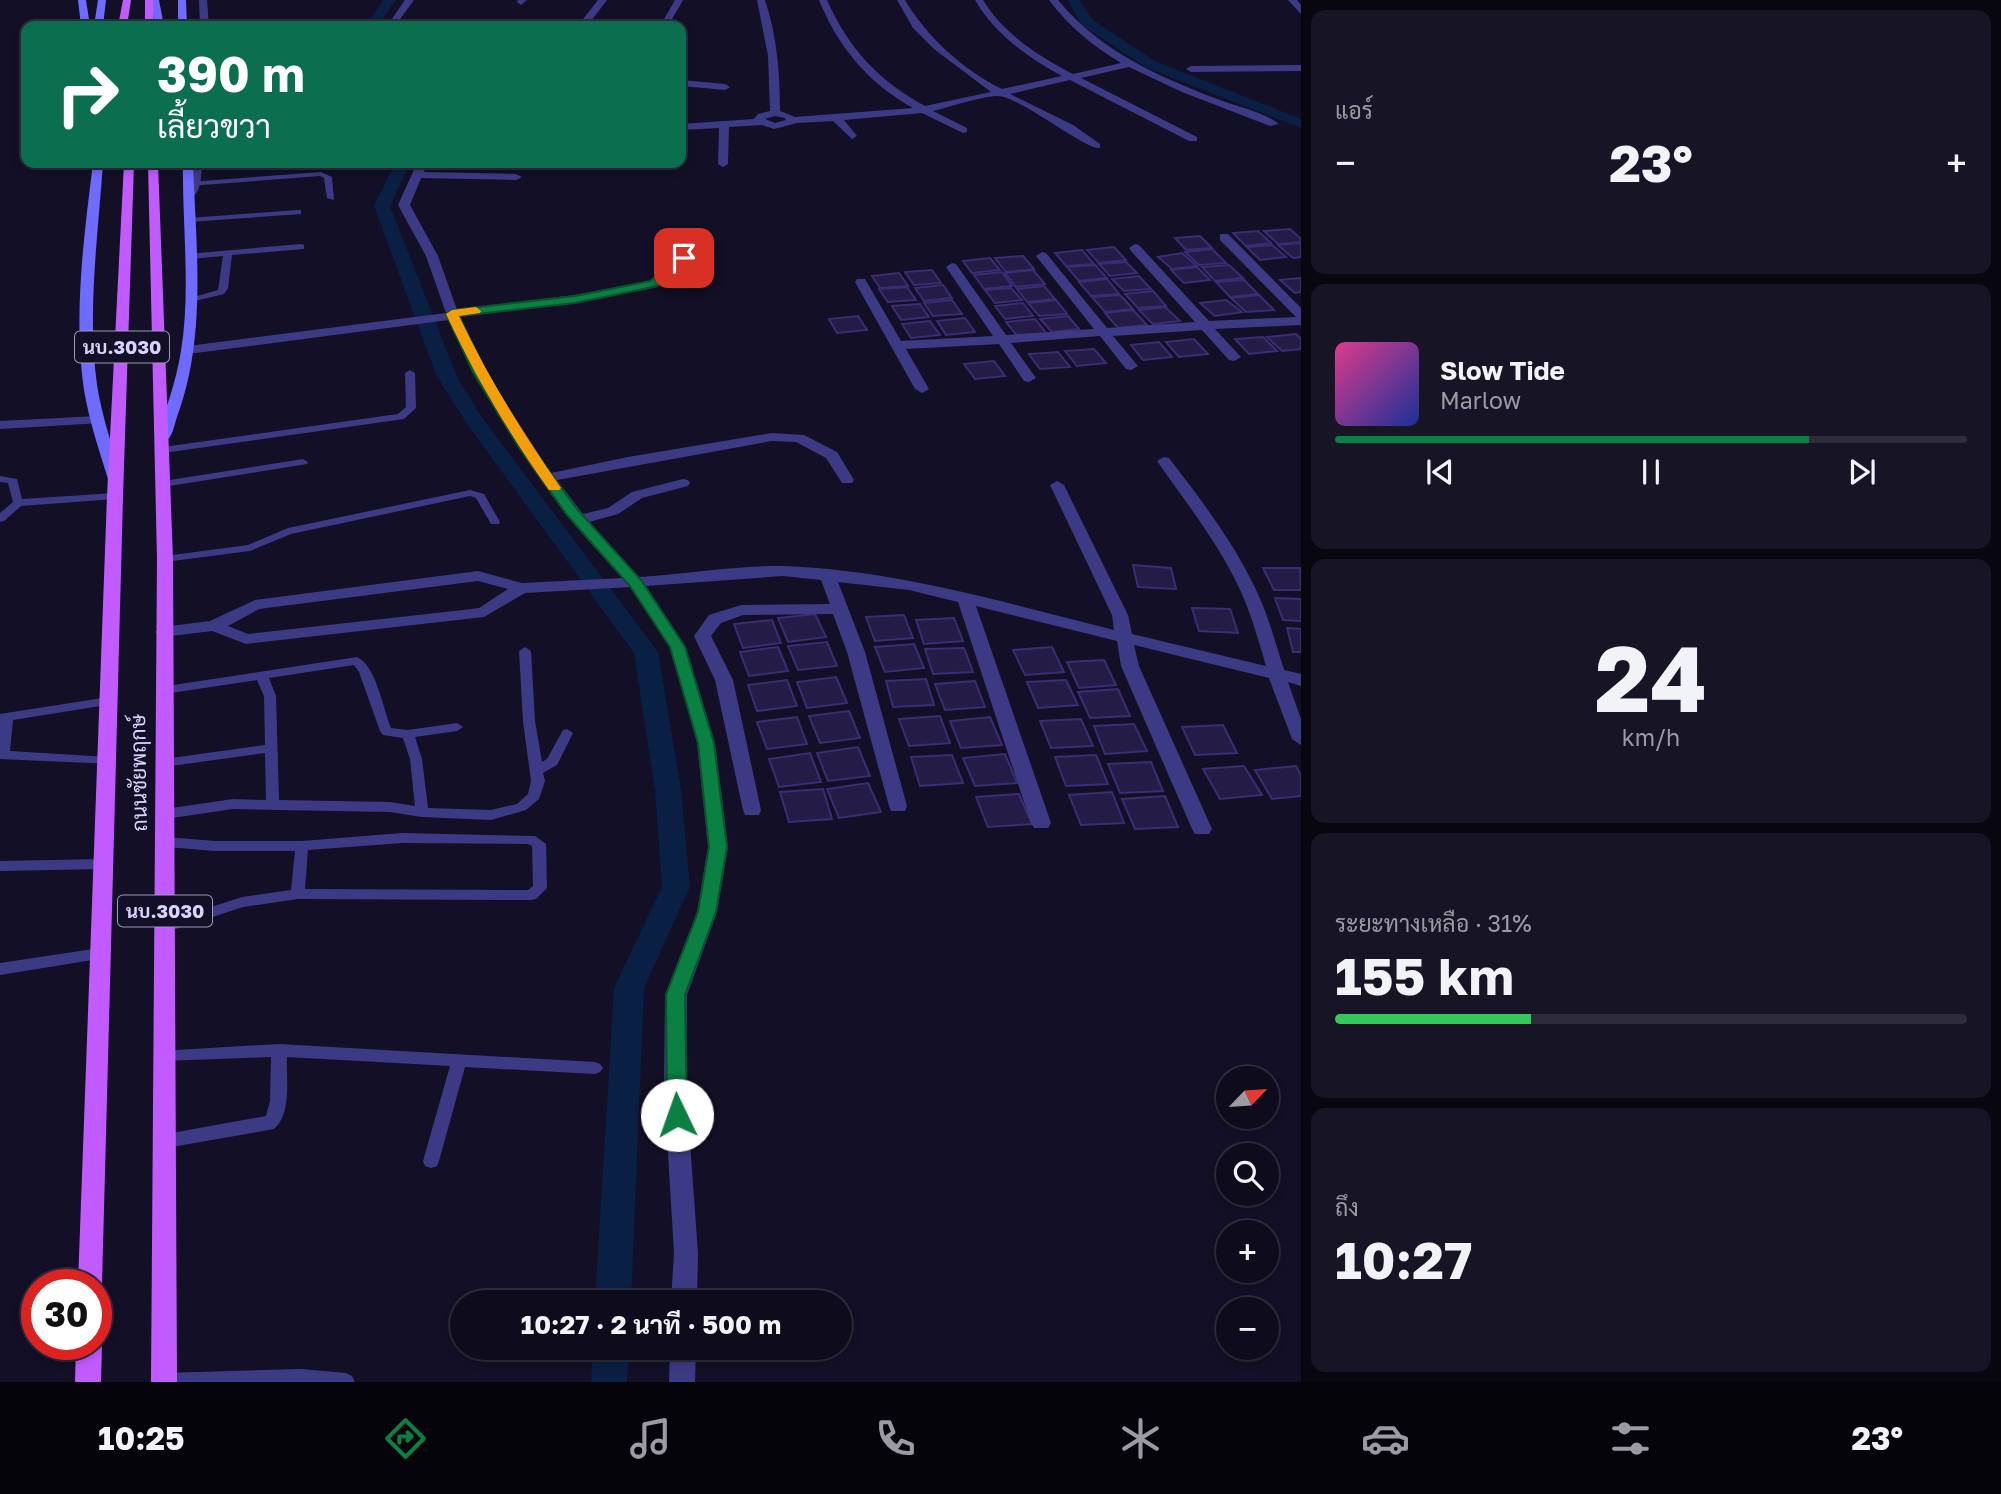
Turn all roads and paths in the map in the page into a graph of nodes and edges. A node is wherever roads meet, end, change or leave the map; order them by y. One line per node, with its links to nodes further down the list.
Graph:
1 (82, 0): 18 (main road)
2 (102, 0): 19 (main road)
3 (128, 0): 20 (main road); 21 (main road)
4 (149, 0): 22 (main road)
5 (155, 0): 23 (main road)
6 (182, 0): 24 (main road)
7 (203, 0): 25 (street)
8 (410, 0): 26 (street)
9 (603, 0): 27 (street)
10 (680, 0): 28 (street)
11 (761, 0): 37 (street)
12 (822, 0): 36 (street)
13 (901, 0): 35 (street)
14 (979, 0): 32 (street)
15 (1053, 0): 29 (street)
16 (1292, 0): 17 (street)
17 (1301, 11)
18 (85, 21)
19 (100, 21)
20 (123, 21)
21 (130, 21)
22 (150, 21)
23 (159, 21)
24 (183, 21)
25 (205, 21)
26 (394, 21)
27 (587, 21)
28 (667, 21)
29 (1129, 64): 32 (street); 41 (street)
30 (1301, 68): 31 (street)
31 (1191, 69)
32 (1071, 78): 35 (street); 46 (street)
33 (686, 83): 34 (street)
34 (725, 87)
35 (1002, 93): 36 (street); 47 (street)
36 (923, 110): 38 (street); 44 (street)
37 (775, 113): 39 (street); 40 (street)
38 (837, 118): 39 (street); 45 (street)
39 (792, 120): 40 (street)
40 (761, 122): 42 (street)
41 (1274, 124)
42 (724, 126): 43 (street); 48 (street)
43 (686, 127)
44 (963, 130)
45 (852, 136)
46 (1193, 139)
47 (1096, 146)
48 (723, 164)
49 (98, 168): 83 (main road)
50 (129, 168): 94 (main road, ถนนชัยพฤกษ์ / นบ.3030)
51 (153, 168): 85 (main road, ถนนชัยพฤกษ์ / นบ.3030)
52 (189, 168): 56 (main road)
53 (196, 168): 56 (street)
54 (418, 169): 55 (street); 70 (street)
55 (516, 177)
56 (192, 188): 57 (lane); 59 (main road)
57 (331, 198)
58 (298, 212): 59 (lane)
59 (189, 220): 64 (main road)
60 (1224, 237): 71 (street)
61 (301, 247): 63 (lane)
62 (1135, 248): 73 (street)
63 (228, 253): 64 (lane); 69 (lane)
64 (190, 256): 69 (main road)
65 (1042, 256): 74 (street)
66 (684, 258): 70 (street)
67 (952, 267): 75 (street)
68 (861, 282): 76 (street)
69 (191, 299): 77 (main road)
70 (451, 315): 77 (street); 88 (street)
71 (1301, 315)
72 (1301, 321): 73 (street)
73 (1204, 324): 74 (street); 78 (street)
74 (1104, 332): 75 (street); 79 (street)
75 (1005, 341): 76 (street); 81 (street)
76 (897, 345): 82 (street)
77 (188, 350): 85 (main road)
78 (1234, 357)
79 (1131, 366)
80 (410, 373): 85 (lane)
81 (1029, 378)
82 (922, 389)
83 (97, 420): 84 (street); 94 (main road)
84 (0, 425)
85 (162, 444): 92 (main road, ถนนชัยพฤกษ์ / นบ.3030)
86 (1164, 461): 109 (street)
87 (303, 462): 92 (lane)
88 (547, 478): 90 (street); 97 (street)
89 (0, 479): 95 (lane)
90 (847, 480)
91 (683, 483): 97 (street)
92 (163, 484): 99 (main road, ถนนชัยพฤกษ์ / นบ.3030)
93 (1057, 485): 107 (street)
94 (116, 489): 95 (lane); 113 (main road, ถนนชัยพฤกษ์ / นบ.3030)
95 (18, 503): 96 (lane)
96 (0, 519)
97 (579, 520): 101 (street)
98 (495, 522): 99 (lane)
99 (165, 559): 106 (main road, ถนนชัยพฤกษ์ / นบ.3030)
100 (827, 575): 101 (street); 103 (street); 104 (street)
101 (629, 584): 102 (street); 146 (street)
102 (521, 589): 105 (street); 105 (street)
103 (965, 598): 107 (street); 129 (street)
104 (840, 609): 125 (street); 126 (street)
105 (214, 626): 106 (street)
106 (163, 632): 112 (main road, ถนนชัยพฤกษ์ / นบ.3030)
107 (1125, 637): 109 (street); 130 (street)
108 (525, 651): 123 (lane)
109 (1278, 674): 111 (street); 118 (street)
110 (261, 676): 112 (lane); 117 (lane); 119 (lane)
111 (1301, 680)
112 (164, 690): 122 (main road, ถนนชัยพฤกษ์ / นบ.3030)
113 (109, 701): 114 (lane); 121 (main road, ถนนชัยพฤกษ์ / นบ.3030)
114 (3, 718): 120 (lane)
115 (457, 727): 117 (lane)
116 (567, 733): 123 (lane)
117 (408, 734): 127 (lane)
118 (1301, 738)
119 (272, 748): 122 (lane); 124 (lane)
120 (2, 755): 121 (lane)
121 (108, 761): 133 (main road, ถนนชัยพฤกษ์ / นบ.3030)
122 (164, 763): 128 (main road, ถนนชัยพฤกษ์ / นบ.3030)
123 (537, 771): 127 (lane)
124 (273, 806): 127 (lane); 128 (lane)
125 (898, 806)
126 (752, 810)
127 (422, 812)
128 (165, 814): 131 (main road, ถนนชัยพฤกษ์ / นบ.3030)
129 (1041, 823)
130 (1202, 829)
131 (166, 842): 132 (lane); 136 (main road, ถนนชัยพฤกษ์ / นบ.3030)
132 (302, 846): 135 (lane); 135 (lane)
133 (104, 864): 134 (lane); 137 (main road, ถนนชัยพฤกษ์ / นบ.3030)
134 (0, 866)
135 (298, 894): 136 (lane)
136 (164, 928): 140 (main road, ถนนชัยพฤกษ์ / นบ.3030)
137 (100, 954): 138 (lane); 145 (main road, ถนนชัยพฤกษ์ / นบ.3030)
138 (0, 970)
139 (279, 1051): 140 (lane); 141 (lane); 143 (lane)
140 (165, 1055): 143 (main road, ถนนชัยพฤกษ์ / นบ.3030)
141 (459, 1060): 142 (lane); 144 (lane)
142 (595, 1068)
143 (166, 1141): 150 (main road, ถนนชัยพฤกษ์ / นบ.3030)
144 (431, 1161)
145 (90, 1269)
146 (684, 1290)
147 (89, 1360): 149 (main road)
148 (683, 1360): 152 (street)
149 (88, 1382)
150 (164, 1382): 151 (lane)
151 (346, 1382)
152 (682, 1382)

